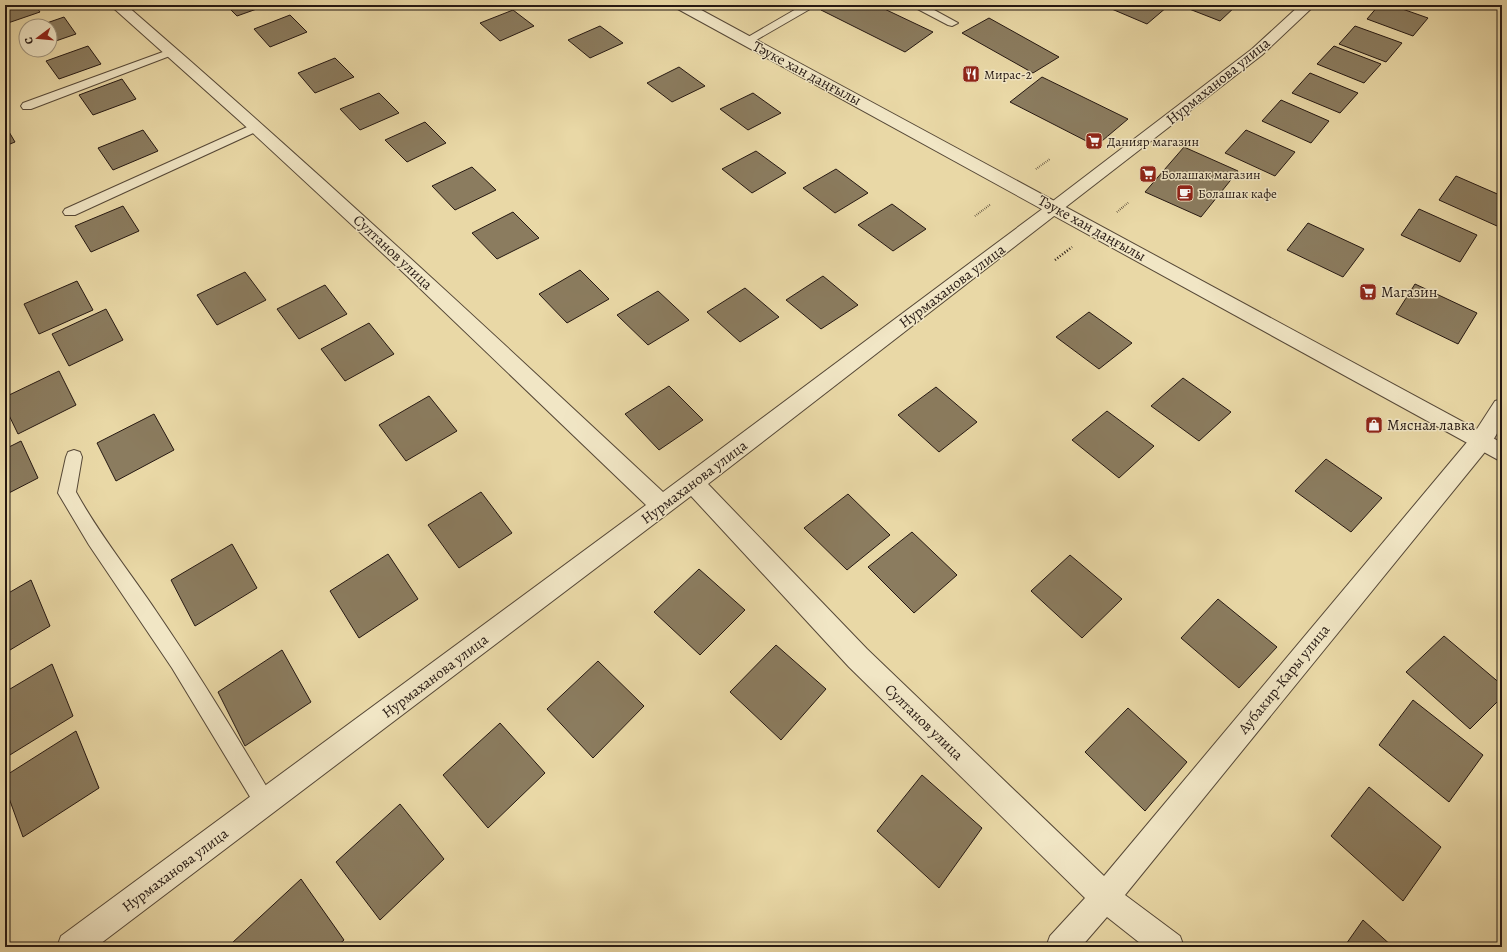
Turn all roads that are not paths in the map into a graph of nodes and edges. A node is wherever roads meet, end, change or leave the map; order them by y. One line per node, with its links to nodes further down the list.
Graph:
1 (117, 5): 8 (street, Султанов улица)
2 (681, 5): 7 (street, Тәуке хан даңғылы)
3 (812, 5): 7 (lane)
4 (916, 5): 6 (lane)
5 (1308, 5): 11 (street, Нурмаханова улица)
6 (952, 23)
7 (747, 41): 11 (street, Тәуке хан даңғылы)
8 (171, 52): 9 (lane); 10 (street, Султанов улица)
9 (27, 106)
10 (256, 127): 12 (lane); 17 (street, Султанов улица)
11 (1055, 208): 14 (street, Тәуке хан даңғылы); 16 (street, Нурмаханова улица)
12 (70, 212)
13 (1502, 407): 14 (street, Аубакир-Кары улица)
14 (1492, 447): 19 (street, Аубакир-Кары улица)
15 (74, 457): 18 (lane)
16 (693, 483): 17 (street, Нурмаханова улица); 19 (street, Султанов улица)
17 (662, 506): 18 (street, Нурмаханова улица)
18 (265, 803): 20 (street, Нурмаханова улица)
19 (1105, 897): 21 (street, Аубакир-Кары улица); 22 (street, Султанов улица)
20 (72, 947)
21 (1061, 947)
22 (1169, 947)

